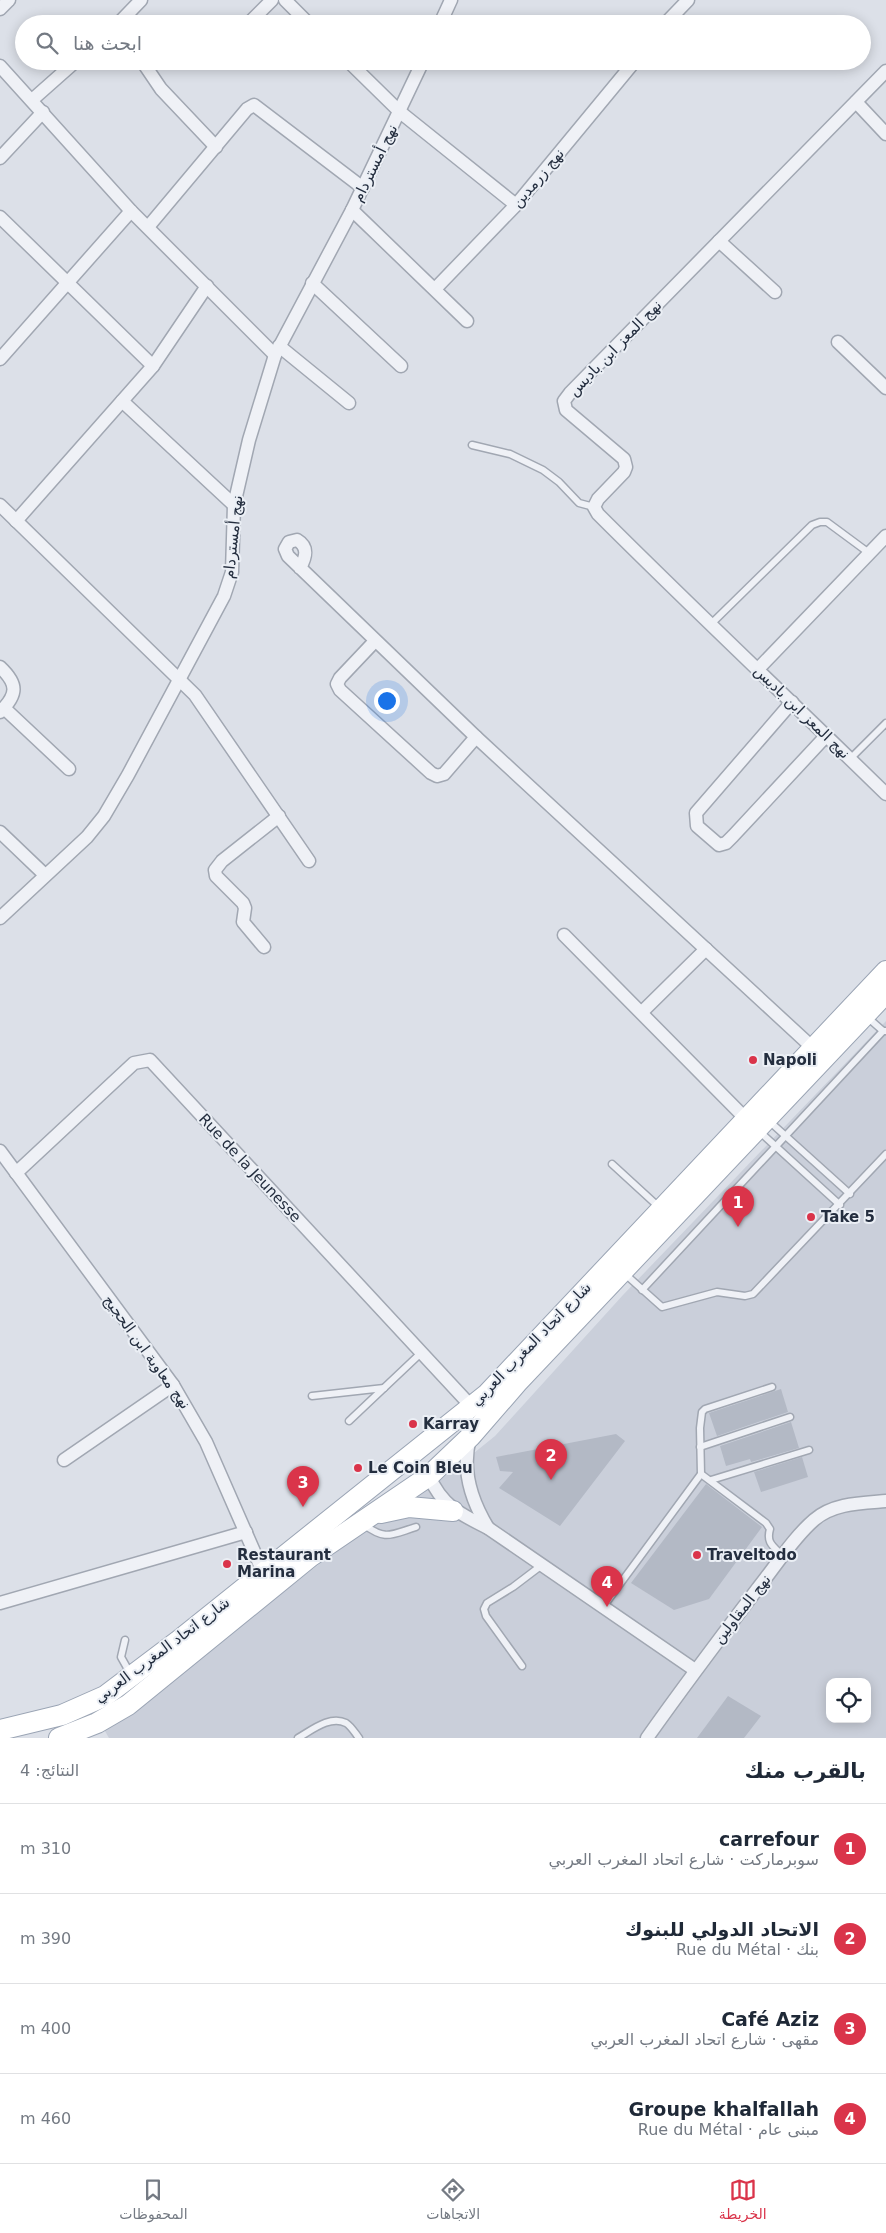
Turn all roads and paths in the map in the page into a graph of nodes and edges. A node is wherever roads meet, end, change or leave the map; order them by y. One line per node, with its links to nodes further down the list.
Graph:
1 (9, 0): 7 (street)
2 (141, 0): 8 (street)
3 (272, 0): 9 (street)
4 (285, 0): 10 (street)
5 (451, 0): 11 (street)
6 (688, 0): 12 (street)
7 (0, 9)
8 (127, 15)
9 (257, 15)
10 (301, 15)
11 (444, 15)
12 (674, 15)
13 (0, 66): 20 (street)
14 (66, 70): 20 (street)
15 (148, 70): 25 (street)
16 (357, 70): 23 (street)
17 (419, 70): 23 (street, نهج أمستردام)
18 (628, 70): 28 (street, نهج زرمدين)
19 (886, 71): 21 (street, نهج المعز ابن باديس)
20 (32, 100): 22 (street)
21 (856, 102): 24 (street); 33 (street, نهج المعز ابن باديس)
22 (43, 112): 26 (street); 30 (street)
23 (400, 112): 27 (street, نهج أمستردام); 28 (street)
24 (886, 134)
25 (216, 147): 27 (street); 32 (street)
26 (0, 158)
27 (363, 188): 29 (street, نهج أمستردام)
28 (516, 205): 37 (street, نهج زرمدين)
29 (352, 210): 35 (street, نهج أمستردام); 37 (street)
30 (131, 211): 32 (street); 34 (street)
31 (0, 217): 34 (street)
32 (148, 227): 36 (street)
33 (719, 241): 38 (street); 51 (street, نهج المعز ابن باديس)
34 (67, 283): 42 (street); 43 (street)
35 (312, 283): 41 (street, نهج أمستردام); 44 (street)
36 (207, 286): 41 (street); 43 (street)
37 (435, 289): 39 (street)
38 (775, 292)
39 (466, 321)
40 (838, 342): 45 (street)
41 (277, 350): 47 (street); 50 (street, نهج أمستردام)
42 (0, 359)
43 (153, 366): 46 (street)
44 (401, 366)
45 (886, 388)
46 (122, 401): 50 (street); 52 (street)
47 (349, 402)
48 (472, 445): 51 (lane)
49 (0, 505): 52 (street)
50 (234, 506): 60 (street, نهج أمستردام)
51 (594, 507): 56 (street, نهج المعز ابن باديس)
52 (16, 521): 60 (street)
53 (886, 536): 54 (street)
54 (870, 553): 56 (lane); 59 (street)
55 (300, 568): 57 (street)
56 (710, 625): 59 (street, نهج المعز ابن باديس)
57 (374, 641): 65 (street); 65 (street)
58 (0, 667): 62 (street)
59 (758, 669): 61 (street, نهج المعز ابن باديس)
60 (180, 680): 69 (street); 72 (street, نهج أمستردام)
61 (792, 702): 64 (street, نهج المعز ابن باديس); 64 (street)
62 (2, 710): 67 (street)
63 (886, 723): 66 (lane)
64 (826, 736): 66 (street, نهج المعز ابن باديس)
65 (476, 737): 76 (street)
66 (850, 759): 68 (street, نهج المعز ابن باديس)
67 (69, 769)
68 (886, 794)
69 (279, 816): 71 (street); 75 (street)
70 (0, 832): 72 (street)
71 (309, 861)
72 (45, 875): 73 (street, نهج أمستردام)
73 (0, 918)
74 (564, 935): 79 (street)
75 (264, 947)
76 (706, 949): 79 (street); 82 (street)
77 (886, 971): 82 (main road, شارع اتحاد المغرب العربي)
78 (886, 993): 80 (main road, شارع اتحاد المغرب العربي)
79 (642, 1012): 83 (street)
80 (865, 1016): 81 (lane); 83 (main road, شارع اتحاد المغرب العربي)
81 (884, 1031): 84 (lane)
82 (813, 1048): 83 (main road, شارع اتحاد المغرب العربي)
83 (756, 1122): 84 (lane); 85 (lane); 92 (main road, شارع اتحاد المغرب العربي); 93 (main road, شارع اتحاد المغرب العربي)
84 (786, 1137): 85 (lane); 90 (lane)
85 (776, 1147): 91 (lane); 94 (lane)
86 (0, 1151): 89 (street, نهج معاوية ابن الحجيج)
87 (886, 1154): 90 (lane)
88 (612, 1164): 92 (lane)
89 (16, 1173): 95 (street, Rue de la Jeunesse); 96 (street, نهج معاوية ابن الحجيج)
90 (850, 1194): 91 (lane)
91 (840, 1205): 94 (lane)
92 (661, 1208): 100 (main road, شارع اتحاد المغرب العربي)
93 (623, 1271): 94 (lane); 103 (main road, شارع اتحاد المغرب العربي)
94 (642, 1290)
95 (422, 1352): 98 (lane); 100 (street, Rue de la Jeunesse)
96 (173, 1385): 106 (street); 115 (street, نهج معاوية ابن الحجيج)
97 (772, 1387): 104 (lane)
98 (384, 1388): 99 (lane); 102 (lane)
99 (312, 1396)
100 (471, 1406): 108 (main road); 118 (main road, شارع اتحاد المغرب العربي)
101 (790, 1417): 104 (lane)
102 (349, 1421)
103 (471, 1436): 108 (main road, شارع اتحاد المغرب العربي); 114 (street)
104 (700, 1446): 107 (lane)
105 (809, 1450): 109 (lane)
106 (64, 1460)
107 (701, 1474): 109 (lane); 120 (lane)
108 (429, 1476): 111 (street); 112 (main road, شارع اتحاد المغرب العربي)
109 (711, 1480): 116 (lane)
110 (886, 1501): 116 (street, نهج المقاولين)
111 (453, 1511): 112 (main road); 114 (street)
112 (361, 1521): 113 (lane); 126 (main road, شارع اتحاد المغرب العربي)
113 (416, 1527)
114 (488, 1528): 117 (street)
115 (246, 1532): 118 (street, نهج معاوية ابن الحجيج); 119 (street)
116 (784, 1556): 123 (street, نهج المقاولين)
117 (542, 1565): 120 (street); 122 (lane)
118 (263, 1572): 124 (main road, شارع اتحاد المغرب العربي)
119 (0, 1603)
120 (603, 1607): 123 (street)
121 (125, 1640): 124 (lane)
122 (522, 1666)
123 (695, 1670): 129 (street, نهج المقاولين)
124 (132, 1677): 125 (main road, شارع اتحاد المغرب العربي)
125 (0, 1730)
126 (59, 1738)
127 (298, 1738): 128 (lane)
128 (359, 1738)
129 (647, 1738)

